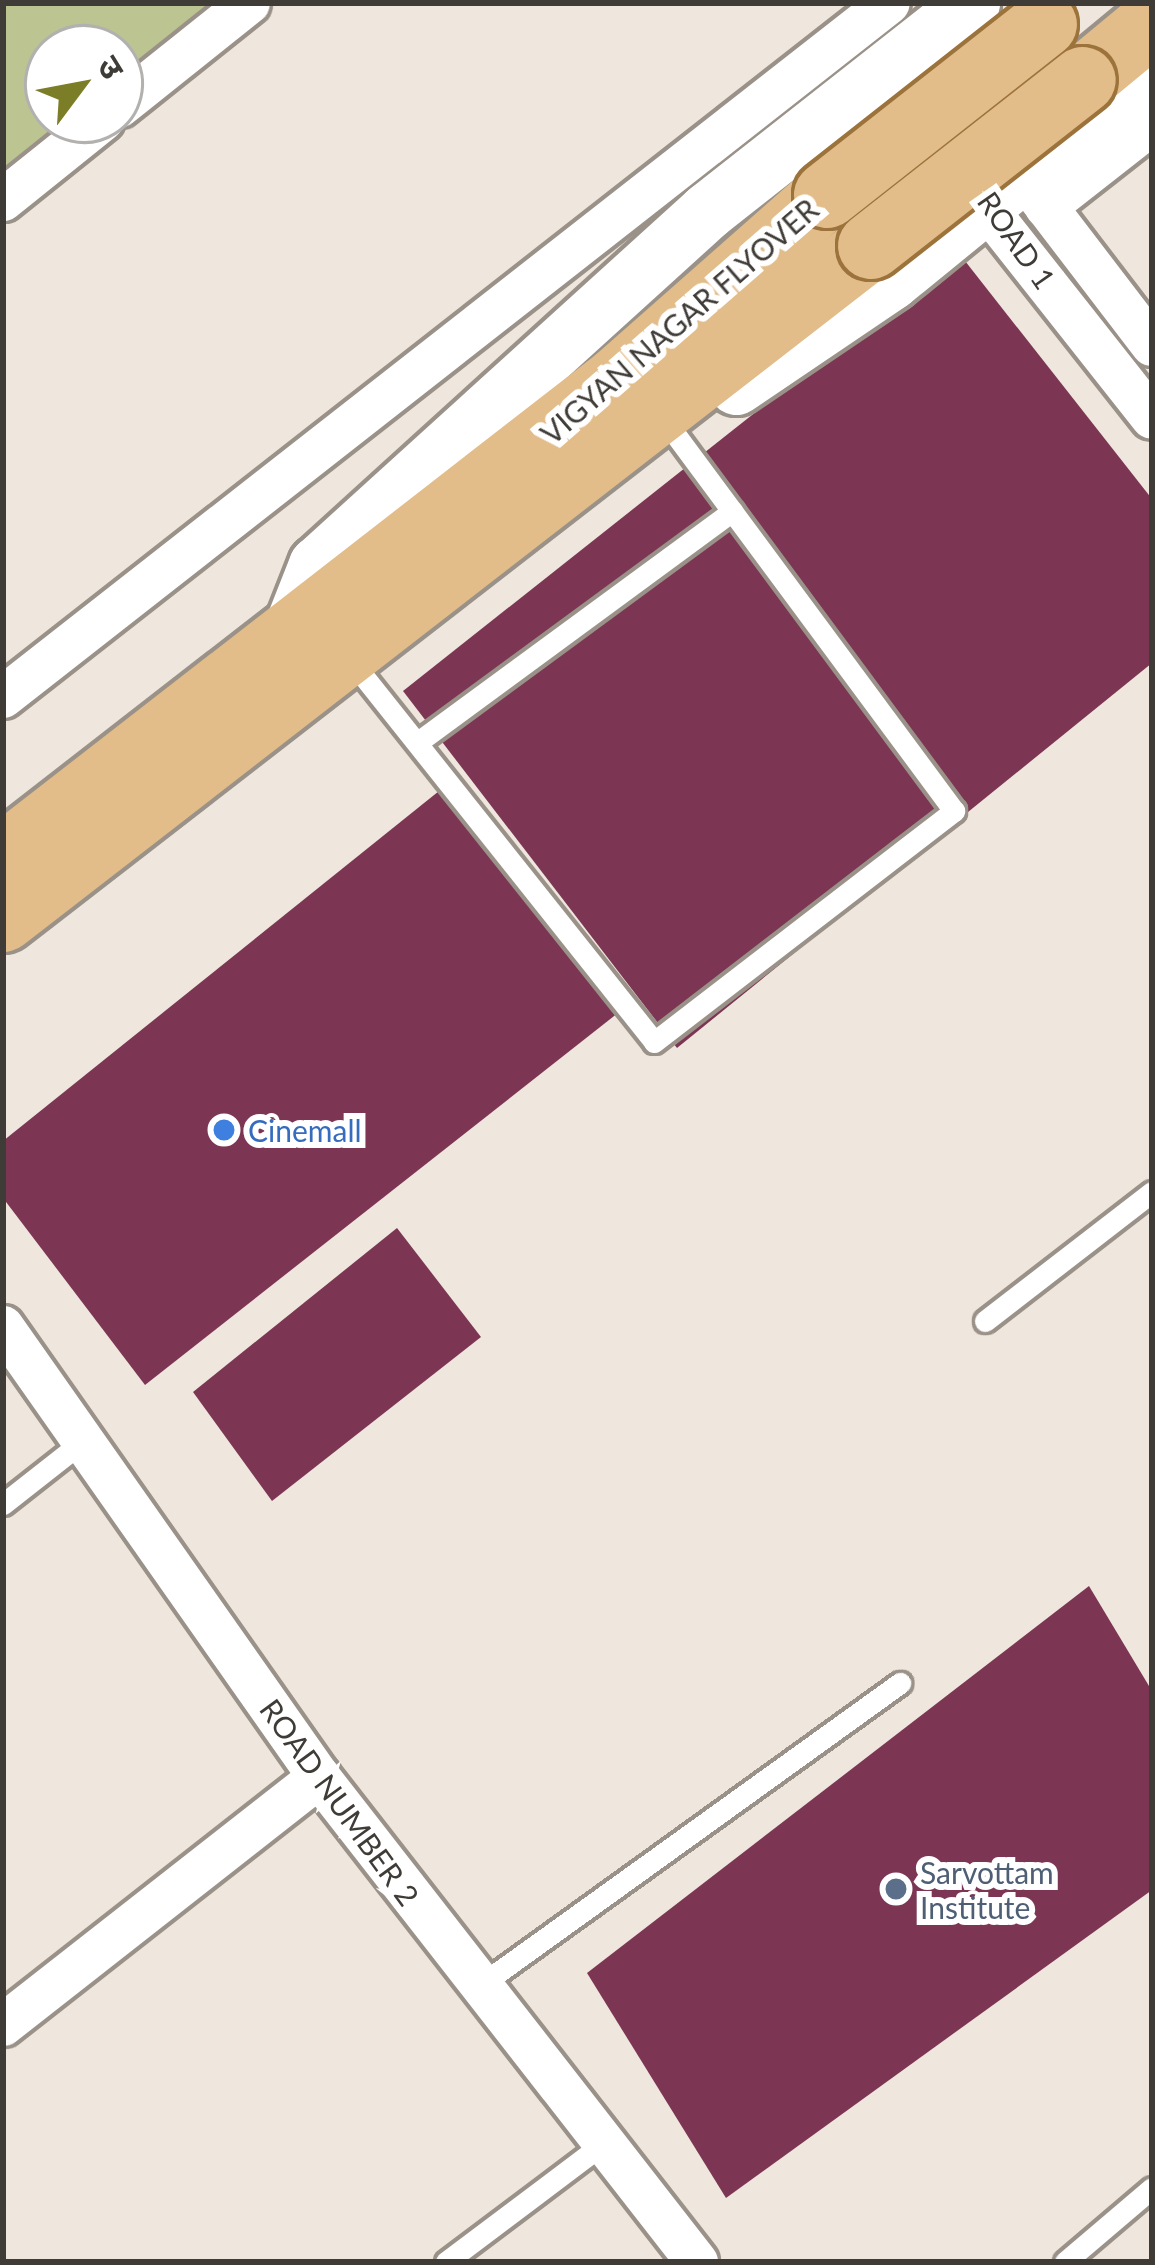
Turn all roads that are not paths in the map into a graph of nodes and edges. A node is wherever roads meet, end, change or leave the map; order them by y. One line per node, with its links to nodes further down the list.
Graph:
1 (249, 3): 6 (street)
2 (936, 9): 9 (street, ROAD 1); 15 (street); 16 (street)
3 (1058, 13): 15 (main road, VIGYAN NAGAR FLYOVER, bridge)
4 (1152, 23): 15 (main road, VIGYAN NAGAR FLYOVER, bridge)
5 (1152, 68): 9 (street)
6 (144, 87)
7 (1152, 124): 9 (street)
8 (73, 144): 10 (street)
9 (1018, 196): 11 (street, ROAD 1); 12 (street, ROAD 1); 13 (street)
10 (3, 200)
11 (1152, 345)
12 (1152, 418)
13 (672, 430): 14 (lane); 15 (street)
14 (732, 511): 17 (lane); 17 (lane)
15 (329, 646): 17 (lane); 18 (main road); 21 (main road)
16 (3, 697)
17 (422, 740)
18 (105, 778): 19 (street); 20 (main road)
19 (3, 819)
20 (3, 857)
21 (3, 919)
22 (1152, 1192): 23 (lane)
23 (985, 1321)
24 (3, 1327): 25 (street, ROAD NUMBER 2)
25 (83, 1441): 26 (lane); 28 (street, ROAD NUMBER 2)
26 (3, 1504)
27 (900, 1683): 29 (lane)
28 (319, 1778): 29 (street, ROAD NUMBER 2); 30 (street)
29 (479, 1986): 31 (street, ROAD NUMBER 2)
30 (3, 2025)
31 (600, 2146): 33 (lane); 34 (street, ROAD NUMBER 2)
32 (1152, 2188): 35 (lane)
33 (446, 2262)
34 (697, 2262)
35 (1065, 2262)

